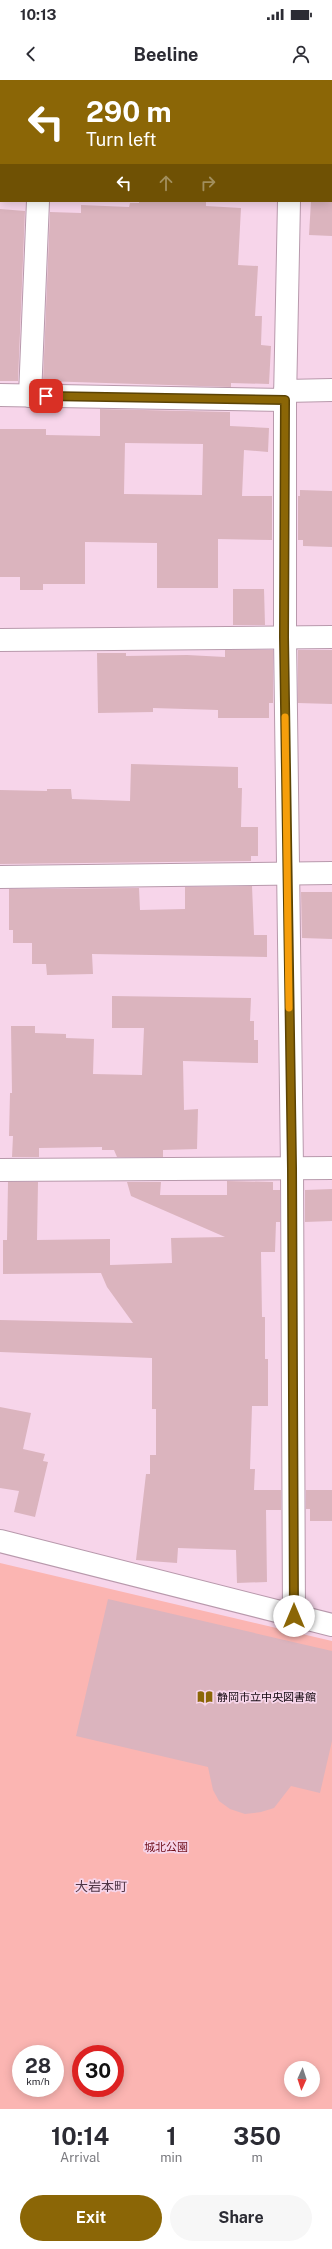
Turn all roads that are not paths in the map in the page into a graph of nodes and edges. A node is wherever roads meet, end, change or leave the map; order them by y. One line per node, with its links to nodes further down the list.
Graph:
1 (38, 202): 6 (street)
2 (289, 202): 5 (street)
3 (332, 390): 5 (street)
4 (0, 395): 6 (street)
5 (285, 395): 6 (street); 7 (street)
6 (30, 396)
7 (284, 637): 8 (street); 9 (street); 10 (street)
8 (332, 637)
9 (0, 640)
10 (287, 873): 11 (street); 12 (street); 13 (street)
11 (332, 873)
12 (0, 877)
13 (292, 1168): 14 (street); 15 (street); 17 (street)
14 (332, 1168)
15 (0, 1170)
16 (0, 1541): 17 (street)
17 (294, 1616): 18 (street)
18 (332, 1625)

